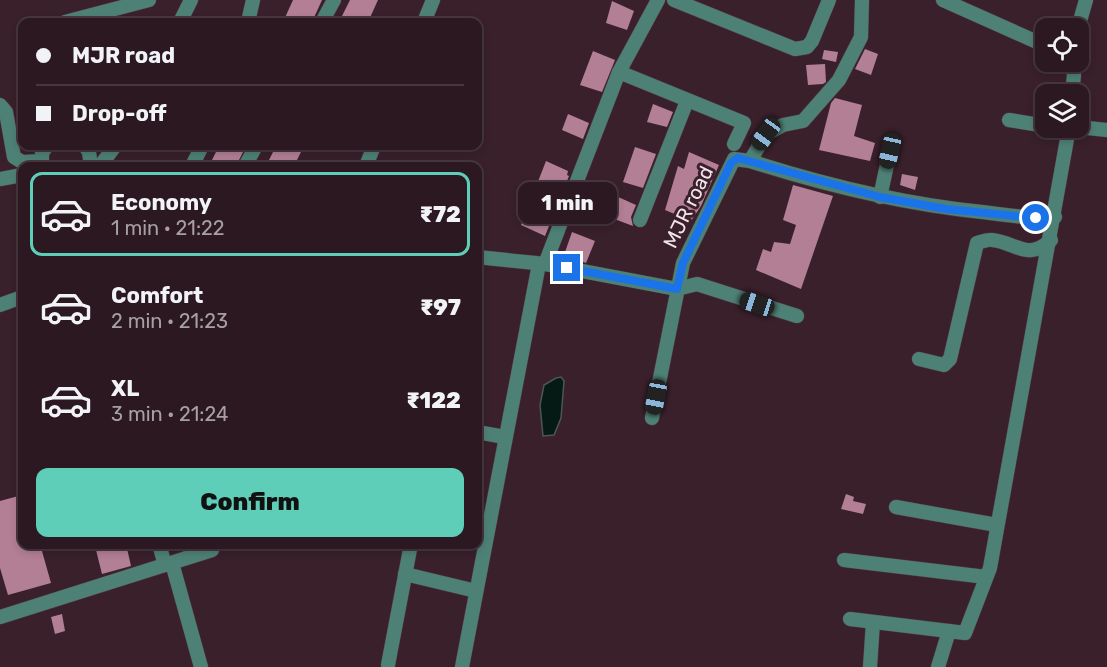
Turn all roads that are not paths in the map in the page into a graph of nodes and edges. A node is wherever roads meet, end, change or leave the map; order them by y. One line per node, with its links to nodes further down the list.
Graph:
1 (149, 0): 12 (street)
2 (191, 0): 14 (street)
3 (253, 0): 15 (street)
4 (334, 0): 16 (street)
5 (433, 0): 17 (street)
6 (658, 0): 20 (street)
7 (674, 0): 8 (street)
8 (829, 0)
9 (862, 0): 30 (street)
10 (943, 0): 19 (street)
11 (1086, 0): 18 (street)
12 (98, 6): 13 (street)
13 (73, 18)
14 (182, 18)
15 (249, 18)
16 (324, 18)
17 (426, 18)
18 (1081, 18)
19 (1035, 41)
20 (619, 72): 21 (street); 38 (street)
21 (687, 101): 28 (street); 35 (street)
22 (0, 105): 31 (street)
23 (1009, 120): 24 (street)
24 (1035, 124)
25 (1089, 129): 26 (street)
26 (1107, 130)
27 (1070, 138): 36 (street)
28 (734, 144)
29 (890, 151): 34 (street)
30 (750, 161): 34 (street); 39 (street, MJR road)
31 (22, 162)
32 (18, 176): 33 (street)
33 (0, 179)
34 (880, 197): 36 (street)
35 (640, 220)
36 (1053, 228): 43 (street); 48 (street)
37 (482, 258): 38 (street)
38 (542, 264): 39 (street); 46 (street)
39 (677, 289): 42 (street); 44 (street, MJR road)
40 (18, 298): 41 (street)
41 (0, 305)
42 (797, 316)
43 (919, 359)
44 (652, 418)
45 (482, 433): 46 (street)
46 (505, 437): 56 (street)
47 (896, 507): 48 (street)
48 (997, 525): 55 (street)
49 (162, 549): 53 (street)
50 (410, 549): 54 (street)
51 (212, 550): 53 (street)
52 (844, 560): 55 (street)
53 (169, 564): 57 (street); 63 (street)
54 (405, 574): 56 (street); 61 (street)
55 (986, 577): 60 (street)
56 (476, 591): 64 (street)
57 (0, 617)
58 (850, 619): 59 (street)
59 (873, 622): 60 (street); 62 (street)
60 (949, 631): 65 (street)
61 (388, 665)
62 (866, 666)
63 (201, 667)
64 (462, 667)
65 (938, 667)

